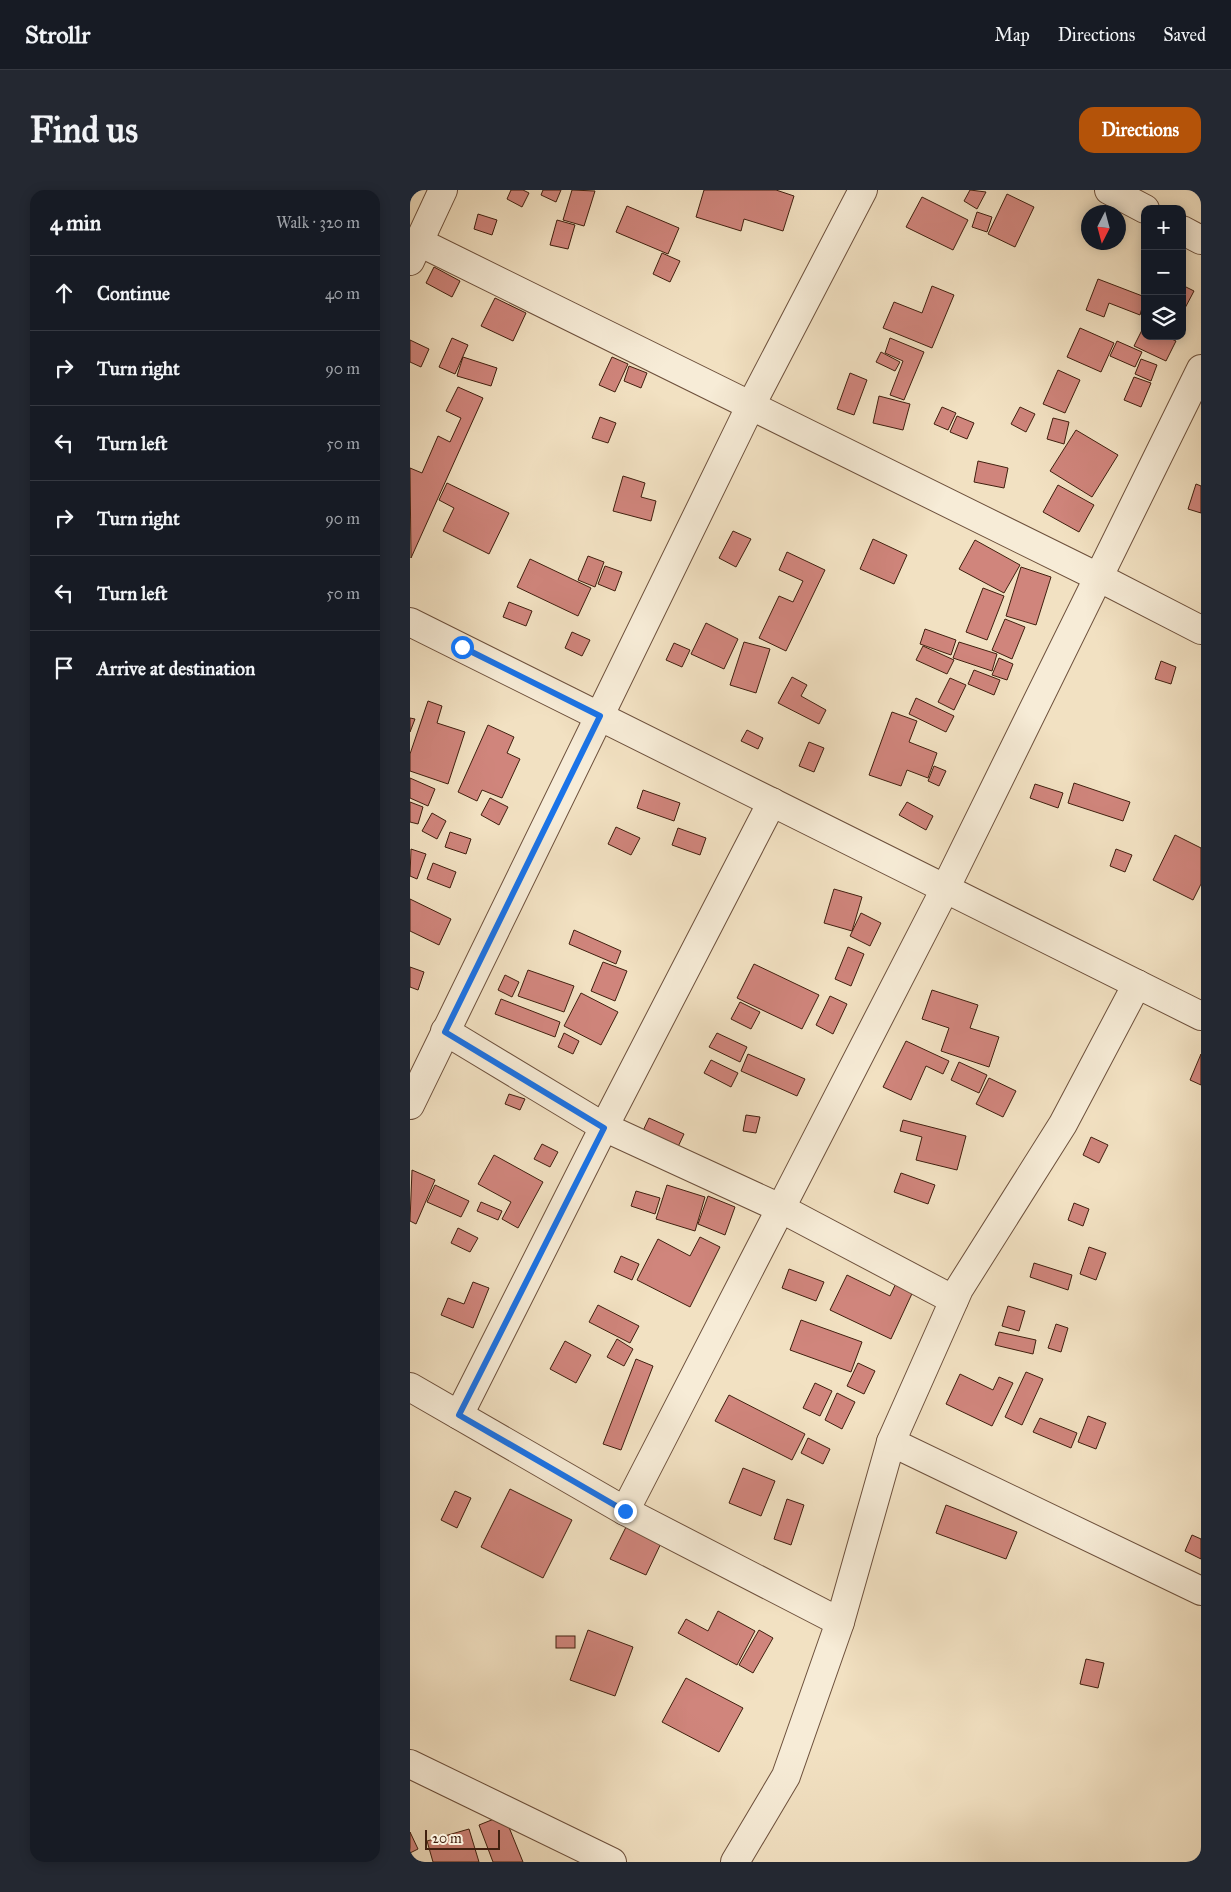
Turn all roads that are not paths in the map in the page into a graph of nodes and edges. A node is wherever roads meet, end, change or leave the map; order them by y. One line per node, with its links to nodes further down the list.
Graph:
1 (443, 190): 7 (street)
2 (863, 190): 9 (street)
3 (1108, 190): 4 (street)
4 (1141, 207)
5 (1186, 232): 6 (street)
6 (1201, 240)
7 (415, 252): 9 (street)
8 (1201, 369): 10 (street)
9 (750, 407): 10 (street); 13 (street)
10 (1098, 577): 12 (street); 15 (street)
11 (410, 622): 13 (street)
12 (1201, 630)
13 (600, 716): 14 (street); 18 (street)
14 (772, 802): 15 (street); 20 (street)
15 (946, 889): 16 (street); 21 (street)
16 (1137, 984): 17 (street); 22 (street)
17 (1201, 1016)
18 (445, 1032): 19 (street); 20 (street)
19 (410, 1105)
20 (604, 1128): 21 (street); 24 (street)
21 (780, 1208): 22 (street); 26 (street)
22 (954, 1300): 25 (street)
23 (410, 1388): 24 (street)
24 (459, 1415): 26 (street)
25 (891, 1442): 27 (street); 28 (street)
26 (625, 1511): 28 (street)
27 (1201, 1591)
28 (840, 1622): 31 (street)
29 (410, 1764): 30 (street)
30 (612, 1862)
31 (735, 1862)

